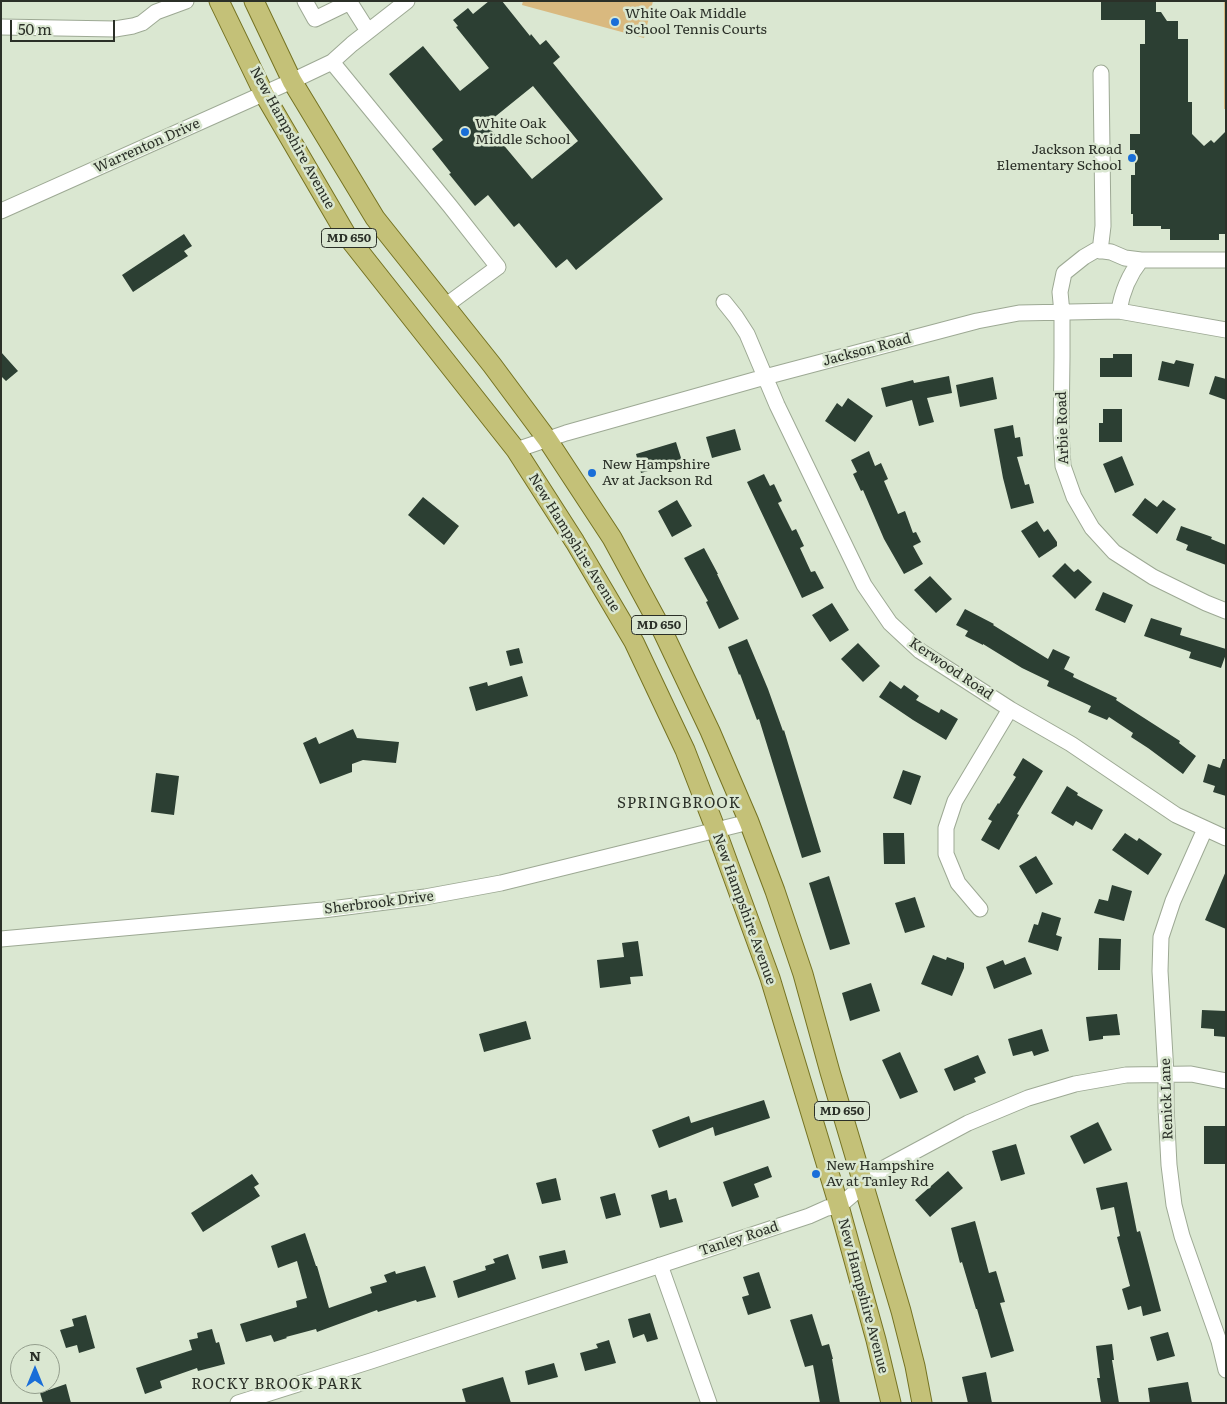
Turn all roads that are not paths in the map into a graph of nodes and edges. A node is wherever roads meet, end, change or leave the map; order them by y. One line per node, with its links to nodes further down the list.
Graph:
1 (186, 1): 7 (street)
2 (220, 1): 12 (main road, New Hampshire Avenue / MD 650)
3 (254, 1): 11 (main road, New Hampshire Avenue / MD 650)
4 (305, 1): 6 (street)
5 (407, 1): 8 (street, Warrenton Drive)
6 (349, 2): 8 (street)
7 (1, 26)
8 (368, 31): 9 (street, Warrenton Drive)
9 (332, 62): 11 (street, Warrenton Drive); 18 (street)
10 (1101, 73): 14 (street)
11 (292, 81): 12 (street, Warrenton Drive); 18 (main road, New Hampshire Avenue / MD 650)
12 (264, 94): 13 (street, Warrenton Drive); 24 (main road, New Hampshire Avenue / MD 650)
13 (1, 211)
14 (1100, 251): 15 (street); 20 (street, Arbie Road)
15 (1141, 260): 16 (street); 19 (street)
16 (1226, 260)
17 (724, 302): 22 (street, Kerwood Road)
18 (445, 306): 23 (main road, New Hampshire Avenue / MD 650)
19 (1119, 311): 20 (street, Jackson Road); 21 (street, Jackson Road)
20 (1062, 312): 22 (street, Jackson Road); 25 (street, Arbie Road)
21 (1226, 330)
22 (765, 377): 23 (street, Jackson Road); 26 (street, Kerwood Road)
23 (547, 439): 24 (street, Jackson Road); 27 (main road, New Hampshire Avenue / MD 650)
24 (516, 450): 29 (main road, New Hampshire Avenue / MD 650)
25 (1226, 611)
26 (1010, 709): 28 (street, Kerwood Road); 31 (street)
27 (749, 822): 29 (street, Sherbrook Drive); 35 (main road, New Hampshire Avenue / MD 650)
28 (1205, 829): 30 (street, Kerwood Road); 33 (street, Renick Lane)
29 (716, 830): 32 (street, Sherbrook Drive); 36 (main road, New Hampshire Avenue / MD 650)
30 (1226, 838)
31 (980, 909)
32 (1, 939)
33 (1166, 1074): 34 (street, Tanley Road); 35 (street, Tanley Road); 38 (street, Renick Lane)
34 (1226, 1081)
35 (864, 1185): 36 (street, Tanley Road); 42 (main road, New Hampshire Avenue / MD 650)
36 (839, 1206): 37 (street, Tanley Road); 41 (main road, New Hampshire Avenue / MD 650)
37 (660, 1265): 39 (street, Tanley Road); 40 (street)
38 (1226, 1370)
39 (238, 1403)
40 (709, 1403)
41 (891, 1403)
42 (922, 1403)

